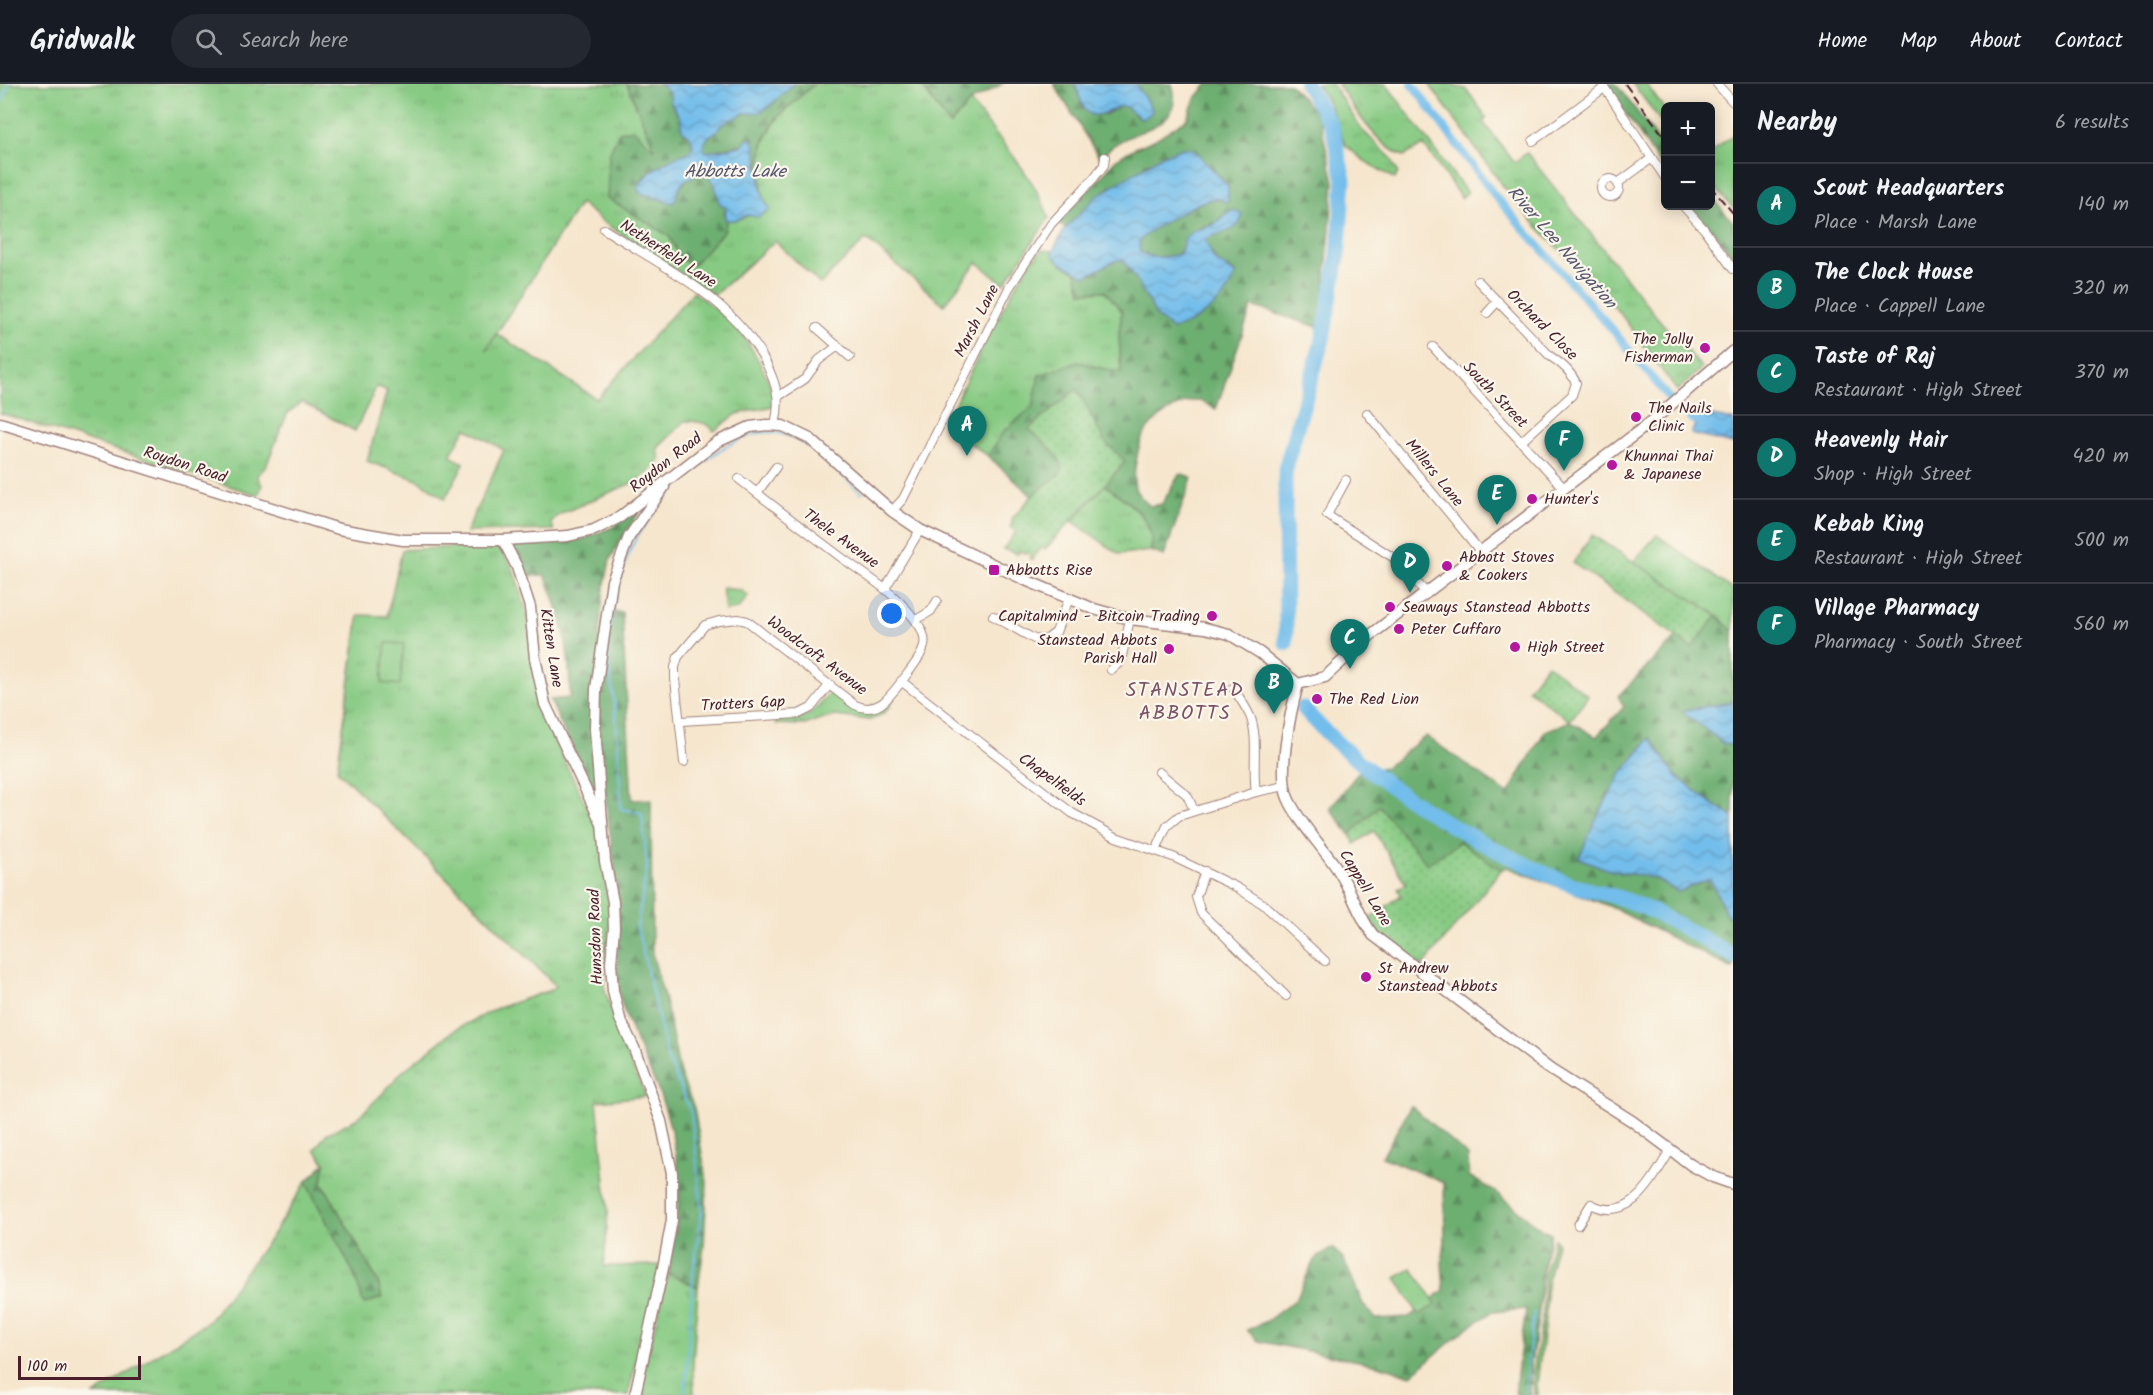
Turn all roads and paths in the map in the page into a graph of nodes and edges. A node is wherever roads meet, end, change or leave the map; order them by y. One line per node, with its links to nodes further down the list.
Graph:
1 (1717, 84): 3 (street)
2 (1603, 86): 4 (street); 6 (street)
3 (1733, 102)
4 (1533, 141)
5 (1105, 157): 31 (street, Marsh Lane)
6 (1652, 158): 7 (street); 8 (street)
7 (1661, 173)
8 (1618, 183)
9 (1686, 210): 11 (street)
10 (604, 229): 20 (street, Netherfield Lane)
11 (1733, 269)
12 (1478, 281): 13 (street, Orchard Close)
13 (1498, 301): 14 (street); 24 (street, Orchard Close)
14 (1487, 313)
15 (817, 328): 16 (street)
16 (838, 346): 19 (street); 20 (street)
17 (1432, 347): 24 (street, South Street)
18 (1733, 351): 29 (main road)
19 (850, 357)
20 (778, 396): 23 (street, Netherfield Lane)
21 (1367, 413): 34 (street, Millers Lane)
22 (0, 423): 33 (main road, Roydon Road)
23 (776, 425): 28 (main road, Roydon Road); 31 (main road, Roydon Road)
24 (1521, 442): 29 (street, South Street)
25 (776, 467): 30 (street)
26 (739, 479): 30 (street, Thele Avenue)
27 (1346, 480): 36 (street)
28 (667, 482): 33 (main road, Roydon Road); 53 (main road, Hunsdon Road)
29 (1563, 487): 34 (main road)
30 (757, 493): 35 (street, Thele Avenue)
31 (892, 511): 32 (main road, Roydon Road)
32 (920, 530): 35 (street, Thele Avenue); 37 (main road, Roydon Road)
33 (502, 540): 53 (main road, Kitten Lane)
34 (1480, 551): 36 (main road)
35 (886, 587): 41 (street, Woodcroft Avenue)
36 (1427, 594): 45 (main road)
37 (1069, 599): 39 (street); 40 (main road, Roydon Road)
38 (937, 601): 41 (street)
39 (993, 616)
40 (1130, 619): 42 (street); 45 (main road, Roydon Road)
41 (916, 620): 43 (street, Woodcroft Avenue)
42 (1111, 670)
43 (901, 681): 44 (street, Woodcroft Avenue); 54 (street, Chapelfields)
44 (830, 684): 47 (street, Trotters Gap); 47 (street, Woodcroft Avenue)
45 (1298, 684): 50 (main road, Cappell Lane)
46 (1233, 688): 51 (street)
47 (681, 721): 48 (street, Woodcroft Avenue)
48 (684, 762)
49 (1159, 771): 52 (street)
50 (1285, 786): 51 (street); 58 (main road, Cappell Lane)
51 (1256, 792): 52 (street)
52 (1194, 810): 54 (street)
53 (603, 825): 61 (main road, Hunsdon Road)
54 (1156, 851): 55 (street, Chapelfields)
55 (1205, 871): 56 (street, Chapelfields); 57 (street)
56 (1325, 961)
57 (1286, 996)
58 (1670, 1151): 59 (main road, Cappell Lane); 60 (street)
59 (1733, 1184)
60 (1578, 1225)
61 (635, 1395)

